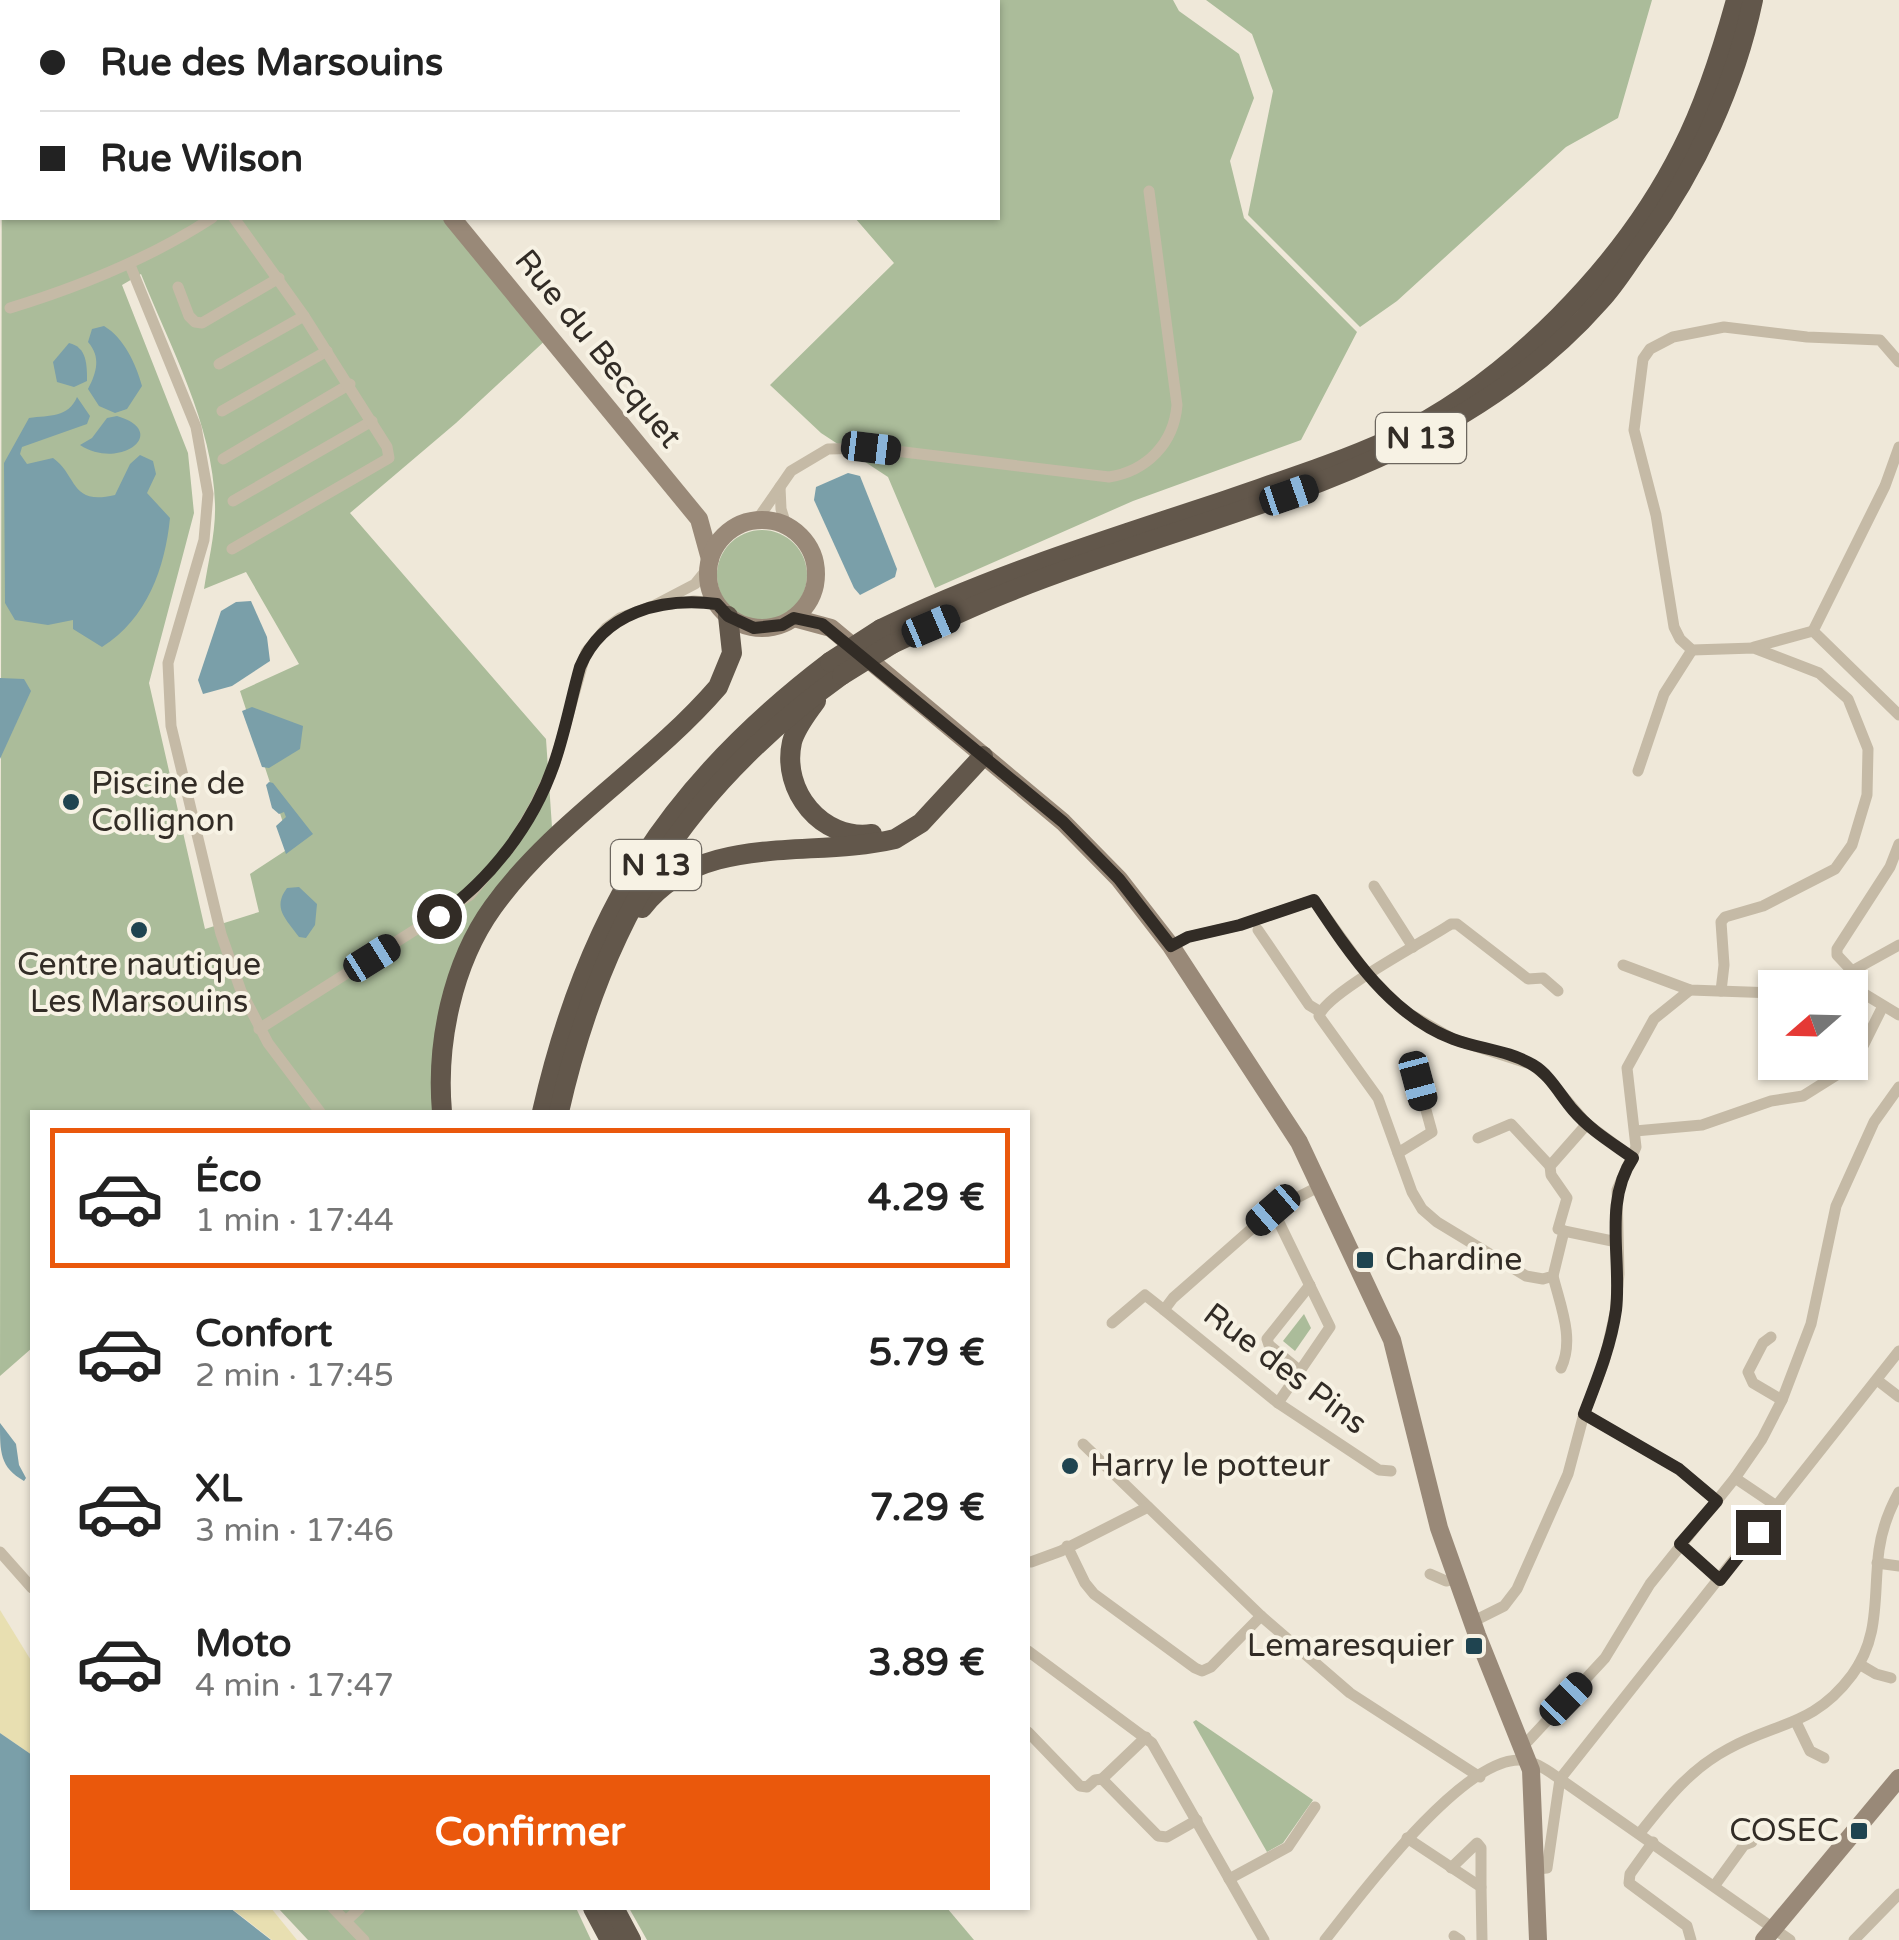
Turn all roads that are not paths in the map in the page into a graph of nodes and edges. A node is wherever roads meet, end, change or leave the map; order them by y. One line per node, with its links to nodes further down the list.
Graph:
1 (1736, 0): 34 (highway, N 13)
2 (1753, 0): 34 (highway, N 13)
3 (1149, 191): 20 (street)
4 (209, 220): 7 (street)
5 (236, 220): 8 (street)
6 (454, 220): 22 (main road, Rue du Becquet)
7 (130, 265): 10 (street); 60 (street)
8 (279, 278): 9 (street); 11 (street)
9 (178, 287)
10 (10, 308)
11 (304, 316): 12 (street); 14 (street)
12 (327, 351): 15 (street); 16 (street)
13 (1899, 362): 36 (street)
14 (219, 364)
15 (350, 384): 17 (street); 19 (street)
16 (222, 411)
17 (372, 421): 21 (street); 26 (street)
18 (1899, 447): 33 (street)
19 (223, 459)
20 (780, 487): 23 (street); 24 (street)
21 (233, 501)
22 (699, 519): 25 (main road); 27 (main road, Rue du Becquet)
23 (757, 520): 24 (main road); 25 (main road)
24 (786, 525): 28 (main road)
25 (730, 530): 27 (main road)
26 (232, 548)
27 (709, 564): 29 (street); 30 (main road)
28 (813, 592): 31 (main road); 32 (main road)
29 (653, 606): 30 (street); 60 (street)
30 (722, 610): 31 (main road); 64 (highway)
31 (794, 618): 32 (main road)
32 (831, 628): 39 (main road)
33 (1813, 631): 35 (street); 38 (street)
34 (886, 637): 37 (highway, N 13, bridge)
35 (1754, 648): 36 (street); 54 (street)
36 (1692, 650): 40 (street)
37 (832, 675): 39 (highway); 47 (highway, N 13); 65 (highway, N 13)
38 (1899, 715)
39 (977, 751): 45 (main road); 47 (highway)
40 (1638, 771)
41 (1899, 844): 49 (street)
42 (1374, 886): 46 (street)
43 (1258, 930): 58 (street)
44 (1899, 945): 50 (street)
45 (1171, 946): 51 (street); 73 (main road)
46 (1413, 947): 51 (street); 53 (street)
47 (610, 949): 66 (highway, N 13)
48 (1622, 965): 52 (street)
49 (1844, 970)
50 (1857, 970)
51 (1368, 975): 58 (street); 67 (street)
52 (1690, 990): 54 (street); 68 (street)
53 (1558, 991)
54 (1721, 991): 55 (street)
55 (1758, 993)
56 (1868, 994): 57 (street)
57 (1883, 1006): 59 (street); 68 (street)
58 (1320, 1011): 70 (street)
59 (1899, 1016)
60 (259, 1029): 63 (street)
61 (1412, 1073): 70 (street)
62 (1899, 1087): 87 (street)
63 (319, 1110)
64 (442, 1110)
65 (542, 1110)
66 (558, 1110)
67 (1587, 1124): 71 (street); 72 (street)
68 (1635, 1131): 71 (street)
69 (1478, 1138): 72 (street)
70 (1398, 1153): 77 (street)
71 (1633, 1158): 76 (street)
72 (1550, 1166): 75 (street)
73 (1322, 1185): 74 (street, Rue des Pins); 104 (main road)
74 (1273, 1210): 78 (street); 79 (street, Rue des Pins)
75 (1564, 1231): 76 (street); 77 (street)
76 (1617, 1242): 89 (street)
77 (1554, 1276): 83 (street)
78 (1310, 1285): 84 (street); 84 (street)
79 (1164, 1310): 80 (street); 88 (street, Rue des Pins)
80 (1112, 1322)
81 (1771, 1336): 87 (street)
82 (1899, 1351): 85 (street)
83 (1560, 1368)
84 (1300, 1370): 88 (street)
85 (1877, 1380): 86 (street); 96 (street)
86 (1899, 1397)
87 (1782, 1400): 92 (street)
88 (1278, 1404): 91 (street, Rue des Pins)
89 (1584, 1414): 94 (street); 108 (street)
90 (1083, 1444): 95 (street)
91 (1391, 1470)
92 (1735, 1478): 94 (street); 96 (street)
93 (1899, 1492): 101 (street)
94 (1717, 1501): 97 (street)
95 (1148, 1507): 98 (street); 107 (street)
96 (1778, 1507): 105 (street)
97 (1680, 1544): 105 (street); 115 (street)
98 (1067, 1546): 100 (street); 107 (street)
99 (0, 1552): 106 (street)
100 (1031, 1562)
101 (1877, 1562): 102 (street); 110 (street)
102 (1899, 1566)
103 (1430, 1574): 104 (street)
104 (1456, 1580): 108 (main road)
105 (1720, 1580): 121 (street)
106 (30, 1586)
107 (1261, 1616): 118 (street)
108 (1472, 1622): 115 (main road)
109 (1030, 1652): 114 (street)
110 (1859, 1664): 111 (street); 112 (street)
111 (1890, 1678)
112 (1796, 1722): 116 (street); 124 (street)
113 (1030, 1734): 120 (street)
114 (1146, 1737): 120 (street); 123 (street)
115 (1520, 1744): 117 (main road)
116 (1824, 1758)
117 (1528, 1762): 118 (street); 121 (street); 129 (main road)
118 (1480, 1777): 125 (street)
119 (1899, 1778): 139 (main road)
120 (1102, 1779): 123 (street)
121 (1560, 1779): 124 (street); 129 (street)
122 (1315, 1807): 130 (street)
123 (1197, 1820): 130 (street)
124 (1640, 1834): 126 (street)
125 (1407, 1838): 128 (street); 144 (street)
126 (1652, 1842): 131 (street); 147 (street)
127 (1752, 1842): 131 (street)
128 (1452, 1868): 132 (street); 132 (street)
129 (1538, 1869): 146 (main road)
130 (1230, 1879): 143 (street)
131 (1714, 1885): 139 (street)
132 (1481, 1888): 145 (street)
133 (1899, 1894): 149 (street)
134 (336, 1910): 138 (street)
135 (358, 1910): 138 (street)
136 (595, 1910): 141 (highway)
137 (615, 1910): 142 (highway)
138 (346, 1921): 140 (street)
139 (1769, 1934): 148 (street)
140 (364, 1940)
141 (610, 1940)
142 (631, 1940)
143 (1264, 1940)
144 (1326, 1940)
145 (1482, 1940)
146 (1538, 1940)
147 (1692, 1940)
148 (1790, 1940)
149 (1854, 1940)

